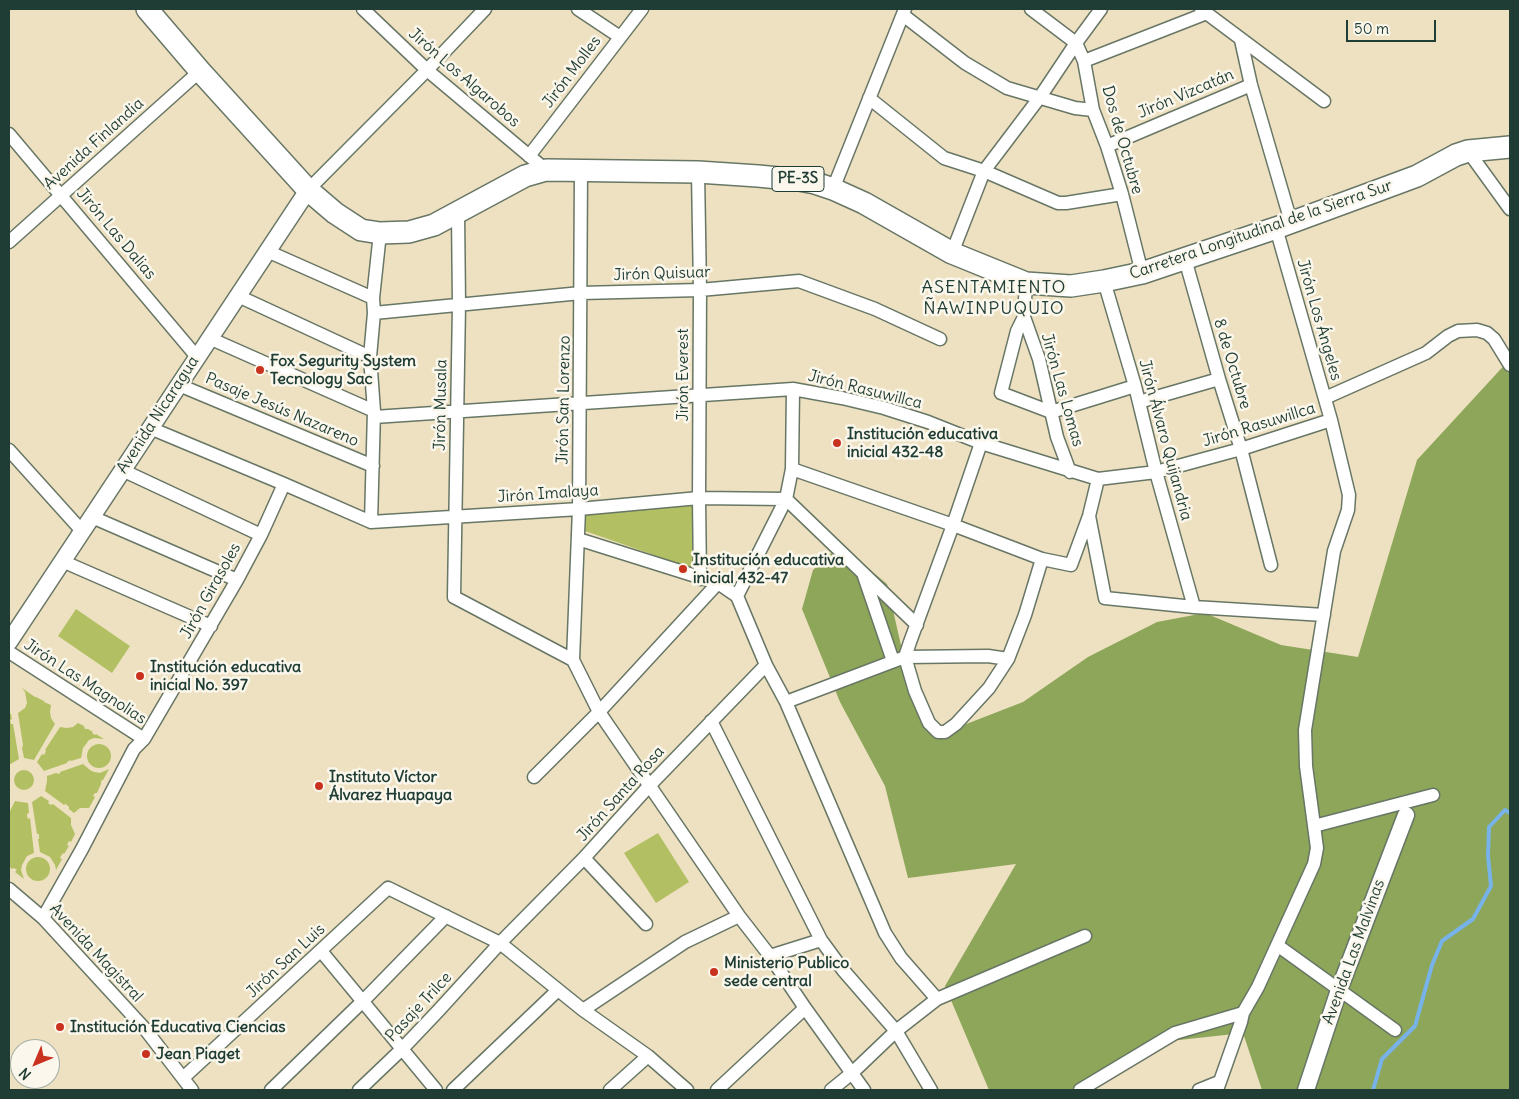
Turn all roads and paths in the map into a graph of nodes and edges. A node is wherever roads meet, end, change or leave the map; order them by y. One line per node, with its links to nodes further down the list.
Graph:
1 (148, 9): 15 (highway, Carretera Longitudinal de la Sierra Sur / PE-3S)
2 (363, 9): 14 (street, Jirón Los Algarobos)
3 (485, 9): 14 (street)
4 (578, 9): 10 (street)
5 (642, 9): 10 (street, Jirón Molles)
6 (1031, 9): 12 (street, Dos de Octubre)
7 (1102, 9): 12 (street)
8 (1204, 11): 11 (street); 13 (street)
9 (904, 12): 17 (street); 18 (street)
10 (620, 37): 25 (street, Jirón Molles)
11 (1241, 40): 16 (street, Jirón Los Ángeles); 19 (street)
12 (1076, 43): 13 (street, Dos de Octubre); 17 (street)
13 (1084, 61): 20 (street, Dos de Octubre)
14 (427, 70): 25 (street, Jirón Los Algarobos); 31 (street)
15 (200, 71): 31 (highway, Carretera Longitudinal de la Sierra Sur / PE-3S); 33 (street, Avenida Finlandia)
16 (1251, 85): 22 (street, Jirón Vizcatán); 36 (street, Jirón Los Ángeles)
17 (1040, 97): 20 (street); 28 (street)
18 (869, 98): 28 (street); 30 (street)
19 (1324, 101)
20 (1093, 110): 22 (street, Dos de Octubre)
21 (9, 134): 33 (street, Jirón Las Dalias)
22 (1107, 146): 32 (street, Dos de Octubre)
23 (1510, 147): 24 (highway, Carretera Longitudinal de la Sierra Sur / PE-3S)
24 (1468, 151): 34 (street); 36 (highway, Carretera Longitudinal de la Sierra Sur / PE-3S)
25 (529, 156): 26 (street, Jirón Los Algarobos)
26 (546, 170): 27 (highway, Carretera Longitudinal de la Sierra Sur / PE-3S); 35 (highway, Carretera Longitudinal de la Sierra Sur / PE-3S)
27 (581, 170): 29 (highway, Carretera Longitudinal de la Sierra Sur / PE-3S); 46 (street, Jirón San Lorenzo)
28 (984, 171): 32 (street); 40 (street)
29 (698, 172): 30 (highway, Carretera Longitudinal de la Sierra Sur / PE-3S); 45 (street, Jirón Everest)
30 (833, 189): 40 (highway, Carretera Longitudinal de la Sierra Sur / PE-3S)
31 (308, 190): 37 (highway, Carretera Longitudinal de la Sierra Sur / PE-3S); 39 (street, Avenida Nicaragua)
32 (1122, 194): 42 (street, Dos de Octubre)
33 (61, 195): 38 (street, Avenida Finlandia); 54 (street, Jirón Las Dalias)
34 (1510, 209)
35 (458, 213): 37 (highway, Carretera Longitudinal de la Sierra Sur / PE-3S); 49 (street, Jirón Musala)
36 (1284, 225): 41 (highway, Carretera Longitudinal de la Sierra Sur / PE-3S); 62 (street, Jirón Los Ángeles)
37 (380, 233): 48 (street)
38 (9, 242)
39 (268, 251): 47 (street, Avenida Nicaragua); 48 (street)
40 (952, 253): 44 (highway, Carretera Longitudinal de la Sierra Sur / PE-3S)
41 (1185, 259): 42 (highway, Carretera Longitudinal de la Sierra Sur / PE-3S); 57 (street, 8 de Octubre)
42 (1142, 274): 43 (highway, Carretera Longitudinal de la Sierra Sur / PE-3S)
43 (1104, 281): 44 (highway, Carretera Longitudinal de la Sierra Sur / PE-3S); 59 (street, Jirón Álvaro Quijandria)
44 (1026, 282): 51 (street)
45 (700, 290): 46 (street, Jirón Quisuar); 53 (street, Jirón Quisuar); 61 (street, Jirón Everest)
46 (581, 293): 49 (street, Jirón Quisuar); 63 (street, Jirón San Lorenzo)
47 (238, 296): 52 (street, Avenida Nicaragua); 55 (street)
48 (373, 298): 50 (street)
49 (459, 305): 50 (street, Jirón Quisuar); 65 (street, Jirón Musala)
50 (374, 313): 55 (street)
51 (1024, 316): 66 (street, Jirón Las Lomas); 66 (street)
52 (209, 338): 54 (street, Avenida Nicaragua); 67 (street)
53 (940, 338)
54 (197, 357): 58 (street, Avenida Nicaragua)
55 (370, 357): 67 (street)
56 (1510, 365): 62 (street)
57 (1219, 379): 64 (street); 71 (street, 8 de Octubre)
58 (178, 385): 69 (street, Avenida Nicaragua); 73 (street, Pasaje Jesús Nazareno)
59 (1135, 386): 64 (street, Jirón Álvaro Quijandria); 66 (street)
60 (792, 388): 61 (street, Jirón Rasuwillca); 70 (street, Jirón Rasuwillca); 75 (street)
61 (699, 395): 63 (street, Jirón Rasuwillca); 80 (street, Jirón Everest)
62 (1324, 398): 68 (street, Jirón Los Ángeles)
63 (580, 402): 65 (street, Jirón Rasuwillca); 82 (street, Jirón San Lorenzo)
64 (1139, 402): 77 (street, Jirón Álvaro Quijandria)
65 (457, 411): 67 (street, Jirón Rasuwillca); 85 (street, Jirón Musala)
66 (1051, 412): 76 (street, Jirón Las Lomas)
67 (374, 414): 73 (street)
68 (1331, 420): 71 (street, Jirón Rasuwillca); 100 (street, Jirón Los Ángeles)
69 (150, 428): 74 (street, Avenida Nicaragua); 79 (street, Jirón Imalaya)
70 (981, 443): 76 (street, Jirón Rasuwillca); 87 (street)
71 (1241, 449): 77 (street, Jirón Rasuwillca); 93 (street, 8 de Octubre)
72 (9, 450): 88 (street)
73 (373, 466): 86 (street)
74 (122, 470): 84 (street, Avenida Nicaragua); 89 (street)
75 (792, 470): 81 (street); 87 (street)
76 (1070, 472): 78 (street, Jirón Rasuwillca)
77 (1156, 472): 78 (street, Jirón Rasuwillca); 99 (street, Jirón Álvaro Quijandria)
78 (1098, 479): 83 (street)
79 (284, 484): 86 (street, Jirón Imalaya); 89 (street, Jirón Girasoles)
80 (699, 498): 81 (street, Jirón Imalaya); 82 (street, Jirón Imalaya); 95 (street, Jirón Everest)
81 (786, 500): 94 (street); 98 (street)
82 (579, 509): 85 (street, Jirón Imalaya); 90 (street, Jirón San Lorenzo)
83 (1089, 516): 91 (street); 99 (street)
84 (92, 517): 88 (street, Avenida Nicaragua); 96 (street)
85 (456, 517): 86 (street, Jirón Imalaya); 107 (street, Jirón Musala)
86 (371, 522)
87 (953, 525): 91 (street); 101 (street)
88 (82, 531): 92 (street, Avenida Nicaragua)
89 (261, 536): 96 (street, Jirón Girasoles)
90 (578, 539): 95 (street); 107 (street, Jirón San Lorenzo)
91 (1042, 558): 106 (street)
92 (62, 561): 102 (street); 103 (street, Avenida Nicaragua)
93 (1271, 564)
94 (863, 574): 101 (street); 105 (street)
95 (700, 578): 97 (street)
96 (236, 580): 102 (street, Jirón Girasoles)
97 (718, 583): 98 (street); 110 (street)
98 (738, 596): 108 (street)
99 (1194, 607): 100 (street)
100 (1324, 615): 117 (street, Jirón Los Ángeles)
101 (917, 625): 105 (street)
102 (211, 626): 112 (street, Jirón Girasoles)
103 (9, 642)
104 (9, 652): 112 (street, Jirón Las Magnolias)
105 (899, 659): 106 (street); 106 (street); 109 (street)
106 (1008, 659)
107 (573, 660): 110 (street)
108 (766, 665): 109 (street); 111 (street, Jirón Santa Rosa)
109 (786, 702): 132 (street)
110 (598, 712): 113 (street); 114 (street)
111 (711, 721): 114 (street, Jirón Santa Rosa); 125 (street)
112 (144, 739): 122 (street, Jirón Girasoles)
113 (534, 777)
114 (649, 786): 118 (street, Jirón Santa Rosa); 121 (street)
115 (1433, 795): 117 (street)
116 (1406, 815): 131 (street, Avenida Las Malvinas)
117 (1314, 826): 127 (street, Jirón Los Ángeles)
118 (584, 858): 123 (street); 126 (street, Jirón Santa Rosa)
119 (11, 896): 122 (street, Avenida Magistral)
120 (446, 916): 126 (street); 128 (street, Jirón San Luis); 133 (street)
121 (740, 916): 129 (street); 135 (street)
122 (43, 918): 142 (street, Avenida Magistral)
123 (646, 924)
124 (1085, 936): 132 (street)
125 (821, 940): 129 (street); 138 (street)
126 (500, 944): 130 (street); 139 (street, Pasaje Trilce)
127 (1277, 945): 131 (street); 136 (street, Jirón Los Ángeles)
128 (321, 951): 133 (street); 142 (street, Jirón San Luis)
129 (770, 956): 134 (street)
130 (558, 990): 135 (street); 148 (street)
131 (1339, 990): 137 (street); 157 (street, Avenida Las Malvinas)
132 (937, 1000): 138 (street)
133 (363, 1001): 139 (street); 145 (street)
134 (805, 1008): 141 (street); 151 (street)
135 (583, 1010): 140 (street)
136 (1243, 1013): 143 (street, Jirón Los Ángeles); 155 (street)
137 (1395, 1030)
138 (896, 1031): 141 (street); 154 (street)
139 (402, 1049): 146 (street, Pasaje Trilce); 147 (street)
140 (648, 1056): 149 (street); 150 (street)
141 (852, 1073): 152 (street); 153 (street)
142 (183, 1078): 144 (street, Avenida Magistral)
143 (1218, 1086): 156 (street)
144 (192, 1090)
145 (271, 1090)
146 (359, 1090)
147 (436, 1090)
148 (453, 1090)
149 (610, 1090)
150 (687, 1090)
151 (717, 1090)
152 (832, 1090)
153 (864, 1090)
154 (931, 1090)
155 (1080, 1090)
156 (1199, 1090)
157 (1306, 1090)

